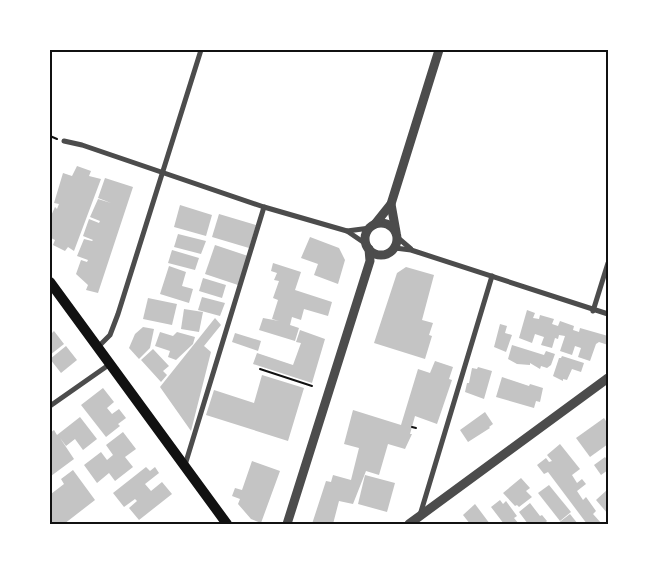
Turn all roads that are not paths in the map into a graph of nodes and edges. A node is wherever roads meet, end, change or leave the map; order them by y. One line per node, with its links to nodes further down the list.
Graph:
1 (201, 50): 4 (street)
2 (439, 50): 5 (street)
3 (64, 141): 4 (street)
4 (163, 172): 6 (street); 20 (street)
5 (391, 204): 7 (street); 9 (street)
6 (264, 206): 8 (street); 24 (street)
7 (372, 226): 8 (street); 9 (street); 10 (street)
8 (347, 231): 10 (street)
9 (397, 235): 11 (street); 12 (street)
10 (367, 247): 13 (street); 14 (street)
11 (395, 248): 12 (street); 13 (street)
12 (411, 250): 16 (street)
13 (381, 255): 14 (street)
14 (370, 261): 27 (street)
15 (608, 263): 18 (street)
16 (492, 276): 18 (street); 25 (street)
17 (50, 282): 20 (main road)
18 (593, 311): 19 (street)
19 (608, 314)
20 (98, 347): 21 (main road)
21 (110, 364): 23 (street); 24 (main road)
22 (608, 378): 25 (street)
23 (50, 406)
24 (185, 465): 26 (main road)
25 (420, 516): 28 (street)
26 (227, 524)
27 (287, 524)
28 (409, 524)

